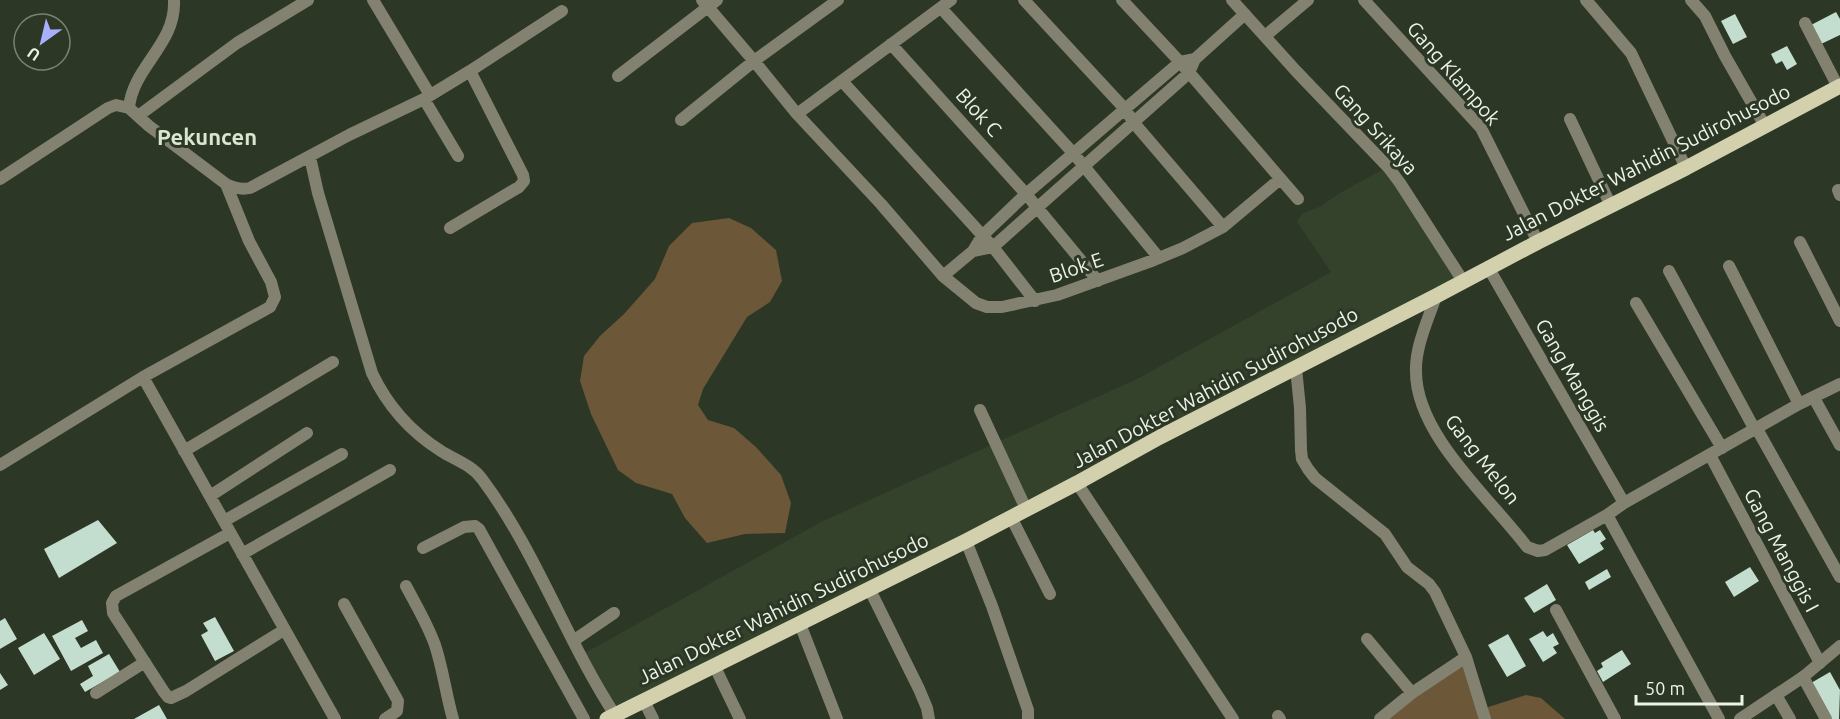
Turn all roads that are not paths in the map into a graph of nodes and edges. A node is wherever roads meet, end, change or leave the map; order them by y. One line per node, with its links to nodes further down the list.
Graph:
1 (174, 0): 30 (street)
2 (308, 0): 30 (street)
3 (373, 0): 28 (street)
4 (838, 0): 21 (street)
5 (951, 0): 14 (street)
6 (1024, 0): 29 (street)
7 (1122, 0): 22 (street)
8 (1232, 0): 16 (street, Gang Srikaya)
9 (1308, 0): 18 (street)
10 (1364, 0): 51 (street, Gang Klampok)
11 (1586, 0): 40 (street)
12 (1691, 0): 35 (street)
13 (709, 2): 21 (street, Blok E); 25 (street)
14 (941, 8): 19 (street); 36 (street)
15 (562, 11): 23 (street)
16 (1245, 14): 18 (street, Gang Srikaya); 20 (street)
17 (1805, 23): 27 (street)
18 (1265, 36): 61 (street, Gang Srikaya)
19 (891, 44): 26 (street); 44 (street, Blok C)
20 (1195, 59): 22 (street); 24 (street)
21 (754, 61): 31 (street, Blok E); 33 (street)
22 (1180, 62): 24 (street); 29 (street)
23 (470, 71): 28 (street); 49 (street)
24 (1189, 73): 34 (street); 42 (street)
25 (618, 76)
26 (842, 81): 31 (street); 50 (street)
27 (1839, 86): 35 (main road, Jalan Dokter Wahidin Sudirohusodo)
28 (427, 97): 37 (street); 38 (street)
29 (1125, 109): 34 (street); 36 (street)
30 (134, 112): 41 (street); 43 (street)
31 (797, 114): 59 (street, Blok E)
32 (1570, 119): 46 (street)
33 (681, 120)
34 (1134, 123): 39 (street); 48 (street)
35 (1765, 126): 40 (main road, Jalan Dokter Wahidin Sudirohusodo)
36 (1074, 154): 39 (street); 44 (street)
37 (458, 156)
38 (310, 158): 43 (street); 103 (street)
39 (1084, 166): 47 (street); 55 (street)
40 (1686, 168): 46 (main road, Jalan Dokter Wahidin Sudirohusodo)
41 (0, 179)
42 (1279, 180): 45 (street); 48 (street, Blok E)
43 (226, 184): 68 (street)
44 (1026, 194): 47 (street, Blok C); 50 (street)
45 (1298, 199)
46 (1611, 206): 51 (main road, Jalan Dokter Wahidin Sudirohusodo)
47 (1036, 207): 53 (street); 60 (street, Blok C)
48 (1223, 227): 55 (street, Blok E)
49 (450, 228)
50 (982, 236): 53 (street); 54 (street)
51 (1538, 242): 57 (main road, Jalan Dokter Wahidin Sudirohusodo)
52 (1800, 242): 65 (street)
53 (993, 247): 54 (street); 63 (street)
54 (974, 252): 59 (street)
55 (1159, 258): 60 (street, Blok E)
56 (1729, 266): 71 (street)
57 (1488, 267): 61 (main road, Jalan Dokter Wahidin Sudirohusodo); 84 (street, Gang Manggis)
58 (1669, 271): 73 (street)
59 (943, 276): 63 (street, Blok E)
60 (1098, 281): 63 (street, Blok E)
61 (1463, 281): 62 (main road, Jalan Dokter Wahidin Sudirohusodo)
62 (1436, 296): 67 (main road, Jalan Dokter Wahidin Sudirohusodo); 86 (street, Gang Melon)
63 (1035, 301)
64 (1636, 303): 76 (street)
65 (1840, 321)
66 (333, 362): 77 (street)
67 (1296, 368): 82 (main road, Jalan Dokter Wahidin Sudirohusodo); 105 (street)
68 (142, 377): 77 (street); 80 (street)
69 (1840, 384): 70 (street)
70 (1814, 398): 71 (street); 75 (street)
71 (1799, 404): 73 (street)
72 (980, 410): 85 (street)
73 (1756, 429): 76 (street); 93 (street)
74 (307, 433): 83 (street)
75 (1840, 445)
76 (1722, 448): 79 (street)
77 (184, 451): 83 (street)
78 (342, 454): 88 (street)
79 (1710, 454): 84 (street); 107 (street, Gang Manggis I)
80 (0, 465)
81 (390, 470): 92 (street)
82 (1077, 483): 85 (main road, Jalan Dokter Wahidin Sudirohusodo); 124 (street)
83 (210, 496): 88 (street)
84 (1624, 503): 86 (street)
85 (1026, 509): 87 (main road, Jalan Dokter Wahidin Sudirohusodo)
86 (1607, 515): 128 (street)
87 (1011, 518): 90 (main road, Jalan Dokter Wahidin Sudirohusodo); 96 (street)
88 (224, 521): 89 (street)
89 (230, 533): 92 (street); 106 (street)
90 (966, 541): 95 (main road, Jalan Dokter Wahidin Sudirohusodo); 123 (street)
91 (423, 548): 118 (street)
92 (242, 554): 101 (street)
93 (1840, 577)
94 (406, 586): 117 (street)
95 (869, 588): 100 (main road, Jalan Dokter Wahidin Sudirohusodo); 122 (street)
96 (1050, 594)
97 (344, 604): 116 (street)
98 (1556, 610): 127 (street)
99 (614, 613): 103 (street)
100 (800, 624): 108 (main road, Jalan Dokter Wahidin Sudirohusodo); 121 (street)
101 (285, 630): 106 (street); 115 (street)
102 (1367, 639): 111 (street)
103 (573, 641): 114 (street)
104 (1840, 646): 107 (street)
105 (1466, 657): 111 (street); 126 (street)
106 (145, 662): 110 (street)
107 (1820, 663): 109 (street)
108 (714, 665): 113 (main road, Jalan Dokter Wahidin Sudirohusodo); 120 (street)
109 (1803, 677): 112 (street); 131 (street)
110 (96, 693)
111 (1412, 693): 125 (street)
112 (1776, 695): 129 (street); 130 (street)
113 (644, 701): 114 (main road, Jalan Dokter Wahidin Sudirohusodo); 119 (street)
114 (611, 717)
115 (335, 719)
116 (385, 719)
117 (453, 719)
118 (584, 719)
119 (653, 719)
120 (740, 719)
121 (837, 719)
122 (929, 719)
123 (1028, 719)
124 (1233, 719)
125 (1380, 719)
126 (1485, 719)
127 (1615, 719)
128 (1719, 719)
129 (1740, 719)
130 (1790, 719)
131 (1826, 719)

